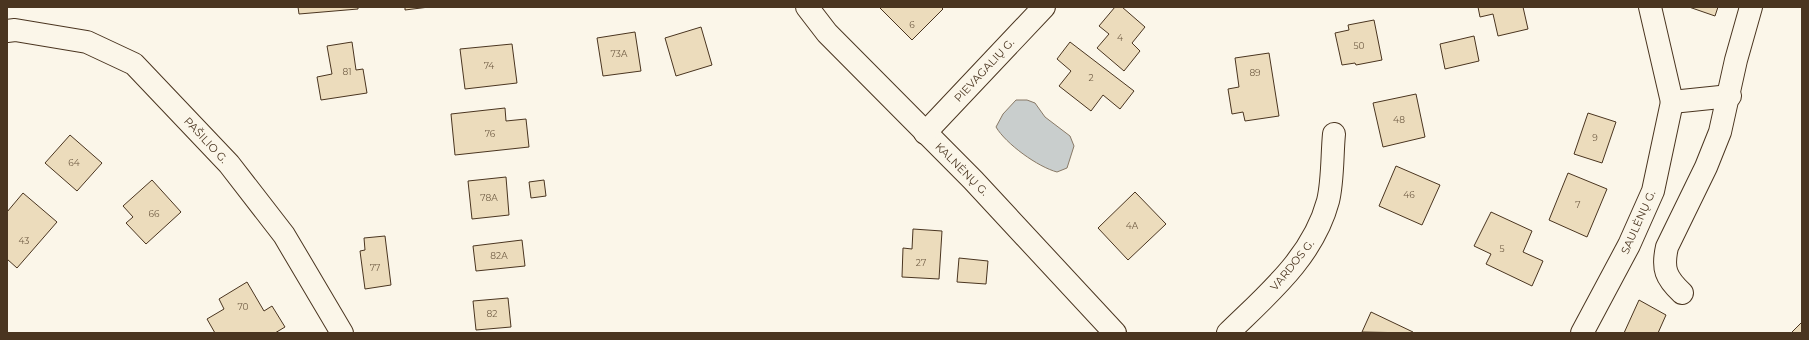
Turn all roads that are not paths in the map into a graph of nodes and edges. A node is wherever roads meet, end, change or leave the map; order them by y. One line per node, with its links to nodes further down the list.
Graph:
1 (807, 7): 8 (street, KALNĖNŲ G.)
2 (1044, 7): 8 (street, PIEVAGALIŲ G.)
3 (1650, 7): 7 (street, SAULĖNŲ G.)
4 (1751, 7): 6 (street)
5 (7, 31): 11 (street, PAŠILIO G.)
6 (1730, 96): 7 (street); 10 (street)
7 (1672, 102): 14 (street, SAULĖNŲ G.)
8 (925, 132): 12 (street, KALNĖNŲ G.)
9 (1334, 134): 13 (street, VARDOS G.)
10 (1682, 293)
11 (342, 333)
12 (1115, 333)
13 (1228, 333)
14 (1582, 333)

